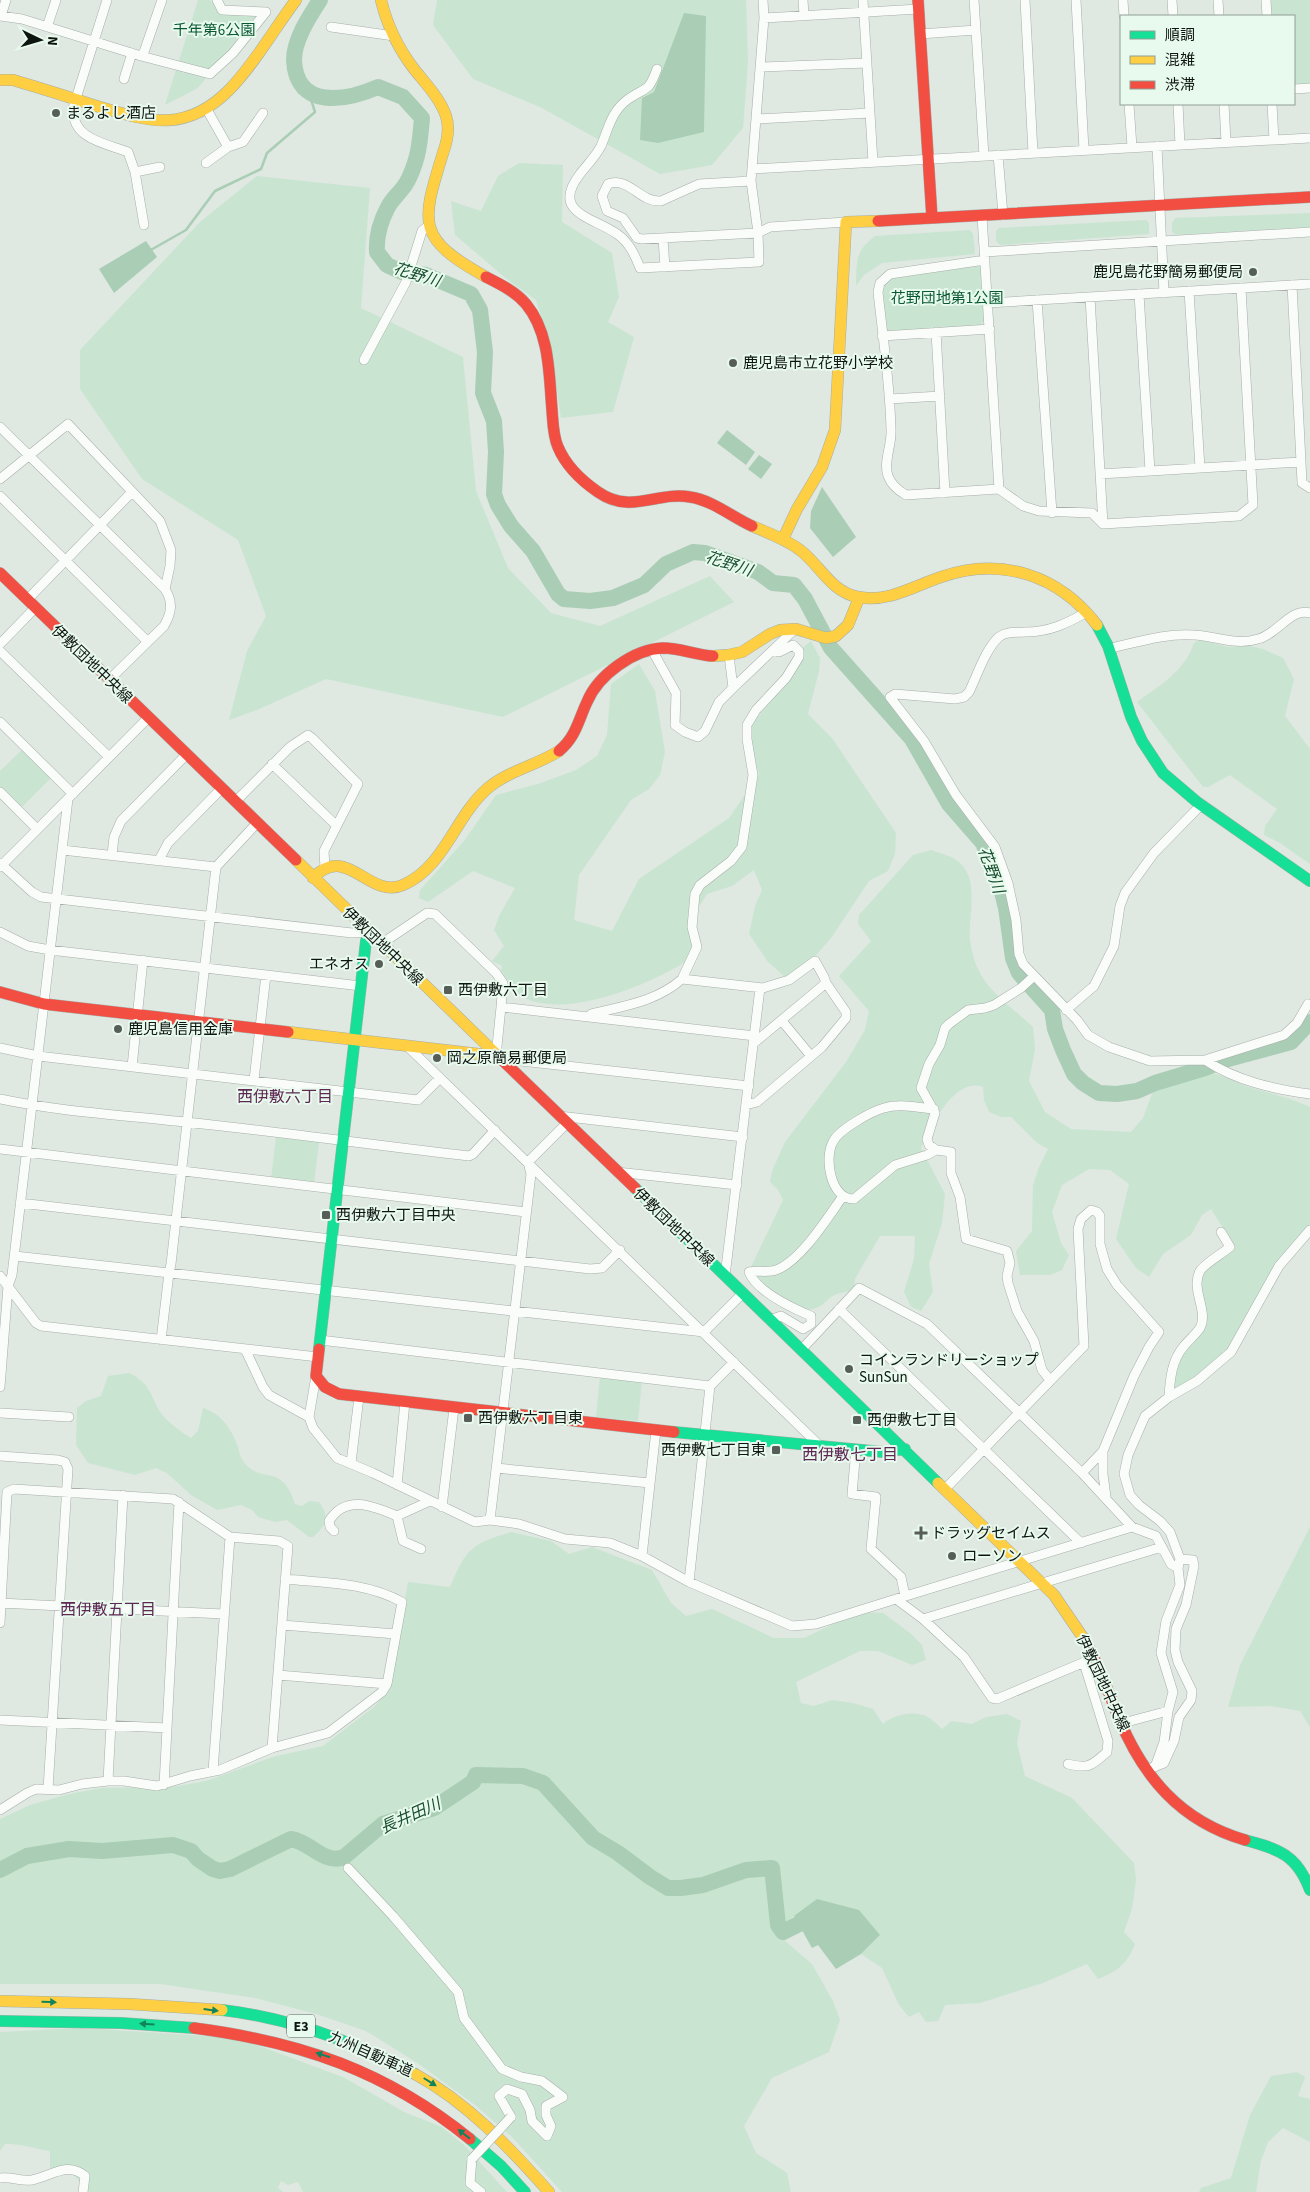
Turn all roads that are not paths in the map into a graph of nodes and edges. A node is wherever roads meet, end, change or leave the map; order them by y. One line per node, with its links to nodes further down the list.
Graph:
1 (6, 0): 25 (street)
2 (56, 0): 27 (street)
3 (107, 0): 32 (street)
4 (162, 0): 34 (street)
5 (217, 0): 34 (street)
6 (296, 0): 47 (main road)
7 (381, 0): 31 (main road)
8 (763, 0): 26 (street)
9 (803, 0): 20 (street)
10 (863, 0): 19 (street)
11 (974, 0): 29 (street)
12 (1025, 0): 59 (street)
13 (1076, 0): 58 (street)
14 (1123, 0): 21 (street)
15 (1172, 0): 22 (street)
16 (1218, 0): 23 (street)
17 (1266, 0): 24 (street)
18 (919, 4): 19 (street); 30 (main road)
19 (864, 12): 20 (street); 35 (street)
20 (804, 15): 26 (street)
21 (1124, 15)
22 (1173, 15)
23 (1219, 15)
24 (1267, 15)
25 (0, 16): 27 (street)
26 (764, 18): 36 (street)
27 (47, 27): 32 (street)
28 (331, 27): 31 (street)
29 (976, 30): 30 (street); 61 (street)
30 (920, 34): 62 (main road)
31 (394, 36): 76 (main road)
32 (94, 41): 33 (street); 42 (street)
33 (132, 53): 34 (street); 38 (street)
34 (141, 56)
35 (867, 63): 36 (street); 49 (street)
36 (760, 67): 50 (street)
37 (657, 69): 82 (street)
38 (124, 79)
39 (0, 80): 42 (main road)
40 (1310, 88): 41 (street)
41 (1295, 90)
42 (76, 100): 47 (main road); 67 (street)
43 (1129, 105): 57 (street)
44 (1178, 105): 54 (street)
45 (1224, 105): 53 (street)
46 (1272, 105): 52 (street)
47 (206, 108): 56 (street)
48 (263, 113): 56 (street)
49 (870, 113): 50 (street); 63 (street)
50 (756, 120): 66 (street)
51 (1310, 138): 52 (street)
52 (1274, 140): 53 (street)
53 (1226, 142): 54 (street)
54 (1180, 145): 55 (street)
55 (1156, 146): 57 (street); 70 (street)
56 (228, 147): 64 (street)
57 (1132, 147): 58 (street)
58 (1084, 150): 59 (street)
59 (1033, 153): 60 (street)
60 (998, 155): 61 (street); 71 (street)
61 (984, 156): 62 (street)
62 (928, 159): 63 (street); 73 (main road)
63 (873, 162): 66 (street)
64 (206, 163)
65 (160, 168): 67 (street)
66 (752, 169): 68 (street)
67 (135, 172): 75 (street)
68 (751, 182): 78 (street); 79 (street)
69 (1310, 197): 70 (main road)
70 (1160, 207): 71 (main road); 80 (street)
71 (1003, 215): 72 (main road)
72 (982, 216): 73 (main road); 81 (street)
73 (932, 218): 74 (main road)
74 (846, 222): 78 (street); 114 (main road)
75 (144, 224)
76 (429, 225): 95 (street); 114 (main road)
77 (1310, 232): 80 (street)
78 (758, 233): 79 (street); 82 (street)
79 (663, 239): 82 (street)
80 (1162, 241): 81 (street); 87 (street)
81 (985, 256): 91 (street); 94 (street)
82 (665, 267)
83 (1310, 284): 84 (street)
84 (1292, 285): 85 (street); 100 (street)
85 (1241, 288): 86 (street); 101 (street)
86 (1189, 291): 87 (street); 102 (street)
87 (1164, 293): 88 (street)
88 (1139, 294): 89 (street); 103 (street)
89 (1090, 297): 90 (street); 104 (street)
90 (1037, 300): 91 (street); 111 (street)
91 (988, 303): 92 (street)
92 (990, 329): 93 (street); 107 (street)
93 (936, 332): 94 (street); 96 (street)
94 (882, 336): 97 (street)
95 (364, 360)
96 (940, 396): 97 (street); 109 (street)
97 (890, 398): 109 (street)
98 (0, 427): 99 (street)
99 (30, 456): 105 (street); 108 (street); 113 (street)
100 (1301, 462): 101 (street); 106 (street)
101 (1251, 466): 102 (street); 112 (street)
102 (1200, 468): 103 (street)
103 (1150, 471): 104 (street)
104 (1100, 474): 112 (street)
105 (0, 479)
106 (1310, 488)
107 (999, 489): 109 (street); 111 (street)
108 (132, 492): 113 (street); 117 (street)
109 (945, 493)
110 (0, 496): 115 (street)
111 (1052, 513): 112 (street)
112 (1103, 524)
113 (100, 525): 115 (street); 117 (street)
114 (783, 539): 118 (main road)
115 (66, 560): 119 (street); 123 (street)
116 (0, 574): 119 (main road, 伊敷団地中央線)
117 (165, 588): 123 (street)
118 (859, 598): 120 (main road); 122 (main road)
119 (31, 604): 124 (street); 130 (main road, 伊敷団地中央線)
120 (1087, 612): 125 (main road); 162 (street)
121 (1310, 613): 125 (street)
122 (795, 629): 127 (street); 129 (main road)
123 (148, 642): 130 (street)
124 (0, 644)
125 (1111, 648): 141 (main road)
126 (652, 650): 129 (main road); 131 (street); 150 (main road)
127 (773, 650): 131 (street); 163 (street)
128 (0, 651): 135 (street)
129 (729, 655): 131 (street)
130 (109, 680): 132 (main road, 伊敷団地中央線)
131 (733, 688)
132 (148, 718): 134 (main road, 伊敷団地中央線); 135 (street)
133 (0, 722): 139 (street)
134 (186, 755): 137 (main road, 伊敷団地中央線); 146 (street)
135 (109, 757): 139 (street)
136 (272, 764): 140 (street); 143 (street); 143 (street)
137 (221, 789): 140 (main road, 伊敷団地中央線); 147 (street)
138 (0, 792): 144 (street)
139 (71, 796): 144 (street); 145 (street)
140 (235, 802): 142 (main road, 伊敷団地中央線)
141 (1202, 805): 152 (main road); 171 (street)
142 (257, 824): 149 (street); 151 (main road, 伊敷団地中央線)
143 (336, 825): 150 (street)
144 (37, 829): 148 (street)
145 (62, 850): 146 (street); 153 (street)
146 (112, 855): 147 (street)
147 (159, 860): 149 (street)
148 (1, 865): 153 (street)
149 (216, 866): 154 (street)
150 (325, 868): 151 (main road)
151 (313, 878): 156 (main road, 伊敷団地中央線)
152 (1310, 881)
153 (56, 900): 154 (street); 158 (street)
154 (210, 916): 156 (street); 160 (street)
155 (0, 932): 158 (street)
156 (370, 932): 157 (main road, 伊敷団地中央線); 165 (main road)
157 (381, 944): 170 (street); 182 (main road, 伊敷団地中央線)
158 (50, 950): 159 (street); 168 (street)
159 (143, 960): 160 (street); 172 (street)
160 (204, 967): 161 (street); 174 (street)
161 (266, 975): 165 (street); 176 (street)
162 (1033, 977): 171 (street); 195 (street)
163 (682, 979): 166 (street); 173 (street)
164 (826, 983): 166 (street); 175 (street); 183 (street)
165 (361, 986): 177 (main road)
166 (760, 988): 178 (street)
167 (0, 992): 168 (main road)
168 (44, 1004): 172 (main road); 181 (street)
169 (1309, 1005): 184 (street)
170 (501, 1007): 173 (street); 182 (street)
171 (1066, 1010): 184 (street)
172 (137, 1014): 174 (main road); 185 (street)
173 (585, 1016): 178 (street)
174 (199, 1021): 176 (main road); 186 (street)
175 (782, 1021): 178 (street); 183 (street)
176 (260, 1028): 177 (main road); 188 (street)
177 (354, 1039): 179 (main road); 190 (main road)
178 (754, 1039): 189 (street)
179 (407, 1046): 182 (main road); 187 (street)
180 (0, 1048): 181 (street)
181 (38, 1056): 185 (street); 194 (street)
182 (496, 1056): 189 (street); 196 (main road, 伊敷団地中央線)
183 (811, 1056): 193 (street)
184 (1205, 1060): 191 (street)
185 (132, 1067): 186 (street)
186 (193, 1072): 188 (street); 197 (street)
187 (440, 1078): 190 (street); 198 (street)
188 (254, 1080): 190 (street)
189 (749, 1086): 193 (street)
190 (348, 1092): 200 (main road)
191 (1310, 1094)
192 (0, 1099): 194 (street)
193 (746, 1105): 199 (street)
194 (32, 1106): 197 (street); 203 (street)
195 (934, 1109): 202 (street); 209 (street)
196 (563, 1119): 199 (street); 204 (street); 206 (main road, 伊敷団地中央線)
197 (187, 1122): 200 (street); 205 (street)
198 (495, 1130): 200 (street); 204 (street)
199 (743, 1137): 207 (street)
200 (342, 1142): 208 (main road)
201 (0, 1149): 203 (street)
202 (936, 1150): 209 (street); 237 (street)
203 (26, 1154): 205 (street); 210 (street)
204 (528, 1162): 211 (street); 216 (street)
205 (181, 1172): 208 (street); 212 (street)
206 (617, 1172): 207 (street); 221 (main road, 伊敷団地中央線)
207 (737, 1185): 221 (street)
208 (337, 1190): 211 (street); 215 (main road)
209 (843, 1196): 227 (street)
210 (20, 1203): 212 (street); 217 (street)
211 (526, 1212): 218 (street)
212 (176, 1221): 215 (street); 219 (street)
213 (1310, 1230): 241 (street)
214 (1221, 1232): 241 (street)
215 (332, 1237): 218 (street); 223 (main road)
216 (620, 1250): 218 (street); 228 (street)
217 (14, 1256): 219 (street); 222 (street)
218 (520, 1260): 226 (street)
219 (168, 1273): 223 (street); 229 (street)
220 (0, 1276): 222 (street)
221 (725, 1276): 224 (main road, 伊敷団地中央線)
222 (8, 1286): 229 (street); 239 (street)
223 (326, 1289): 226 (street); 230 (main road)
224 (743, 1293): 227 (main road, 伊敷団地中央線); 228 (street)
225 (839, 1309): 232 (street); 244 (street); 252 (street)
226 (514, 1312): 228 (street); 234 (street)
227 (770, 1320): 232 (main road, 伊敷団地中央線)
228 (704, 1332): 235 (street)
229 (161, 1340): 231 (street)
230 (320, 1340): 233 (main road); 234 (street)
231 (245, 1348): 233 (street); 248 (street)
232 (802, 1349): 254 (main road, 伊敷団地中央線)
233 (318, 1357): 236 (main road)
234 (508, 1362): 238 (street); 246 (street)
235 (734, 1362): 238 (street); 251 (street)
236 (316, 1376): 240 (main road); 248 (street)
237 (1050, 1380): 244 (street); 255 (street)
238 (710, 1386): 250 (street)
239 (0, 1387)
240 (359, 1397): 242 (main road); 257 (street)
241 (1169, 1397): 281 (street)
242 (406, 1402): 243 (main road); 261 (street)
243 (454, 1408): 246 (main road); 268 (street)
244 (1019, 1412): 252 (street); 259 (street)
245 (0, 1413): 247 (street)
246 (502, 1413): 249 (main road); 258 (street)
247 (69, 1417)
248 (309, 1417): 257 (street)
249 (656, 1430): 250 (main road); 260 (street)
250 (705, 1434): 251 (main road); 283 (street)
251 (820, 1446): 253 (main road)
252 (984, 1447): 262 (street); 275 (street)
253 (856, 1449): 254 (main road); 285 (street)
254 (905, 1449): 262 (main road, 伊敷団地中央線)
255 (1103, 1451): 259 (street); 265 (street)
256 (0, 1456): 263 (street)
257 (351, 1463): 261 (street)
258 (496, 1468): 260 (street); 271 (street)
259 (1082, 1473): 265 (street)
260 (650, 1482): 279 (street)
261 (397, 1485): 266 (street)
262 (946, 1488): 280 (main road, 伊敷団地中央線)
263 (66, 1491): 264 (street); 269 (street); 287 (street)
264 (123, 1495): 267 (street); 288 (street)
265 (1106, 1497): 272 (street)
266 (430, 1501): 268 (street); 270 (street)
267 (180, 1502): 274 (street); 289 (street)
268 (442, 1507): 271 (street)
269 (3, 1510): 277 (street)
270 (397, 1516): 273 (street); 278 (street)
271 (490, 1520): 279 (street)
272 (1132, 1527): 275 (street); 276 (street)
273 (334, 1531)
274 (230, 1537): 282 (street); 290 (street)
275 (1081, 1543): 280 (street)
276 (1162, 1547): 281 (street); 284 (street)
277 (2, 1549): 286 (street)
278 (422, 1549)
279 (642, 1556): 283 (street)
280 (1021, 1561): 284 (main road, 伊敷団地中央線); 285 (street)
281 (1179, 1564): 298 (street); 306 (street)
282 (285, 1579): 293 (street); 294 (street)
283 (688, 1582): 285 (street)
284 (1042, 1583): 291 (street); 295 (main road, 伊敷団地中央線)
285 (901, 1598): 291 (street)
286 (0, 1603): 287 (street); 292 (street)
287 (59, 1606): 288 (street); 300 (street)
288 (117, 1609): 289 (street); 302 (street)
289 (173, 1612): 290 (street); 303 (street)
290 (224, 1614): 307 (street)
291 (923, 1619): 295 (street)
292 (0, 1623)
293 (282, 1625): 294 (street); 296 (street)
294 (396, 1634): 297 (street)
295 (1089, 1661): 301 (main road, 伊敷団地中央線); 305 (street)
296 (278, 1675): 297 (street); 304 (street)
297 (387, 1684): 304 (street)
298 (1168, 1711): 301 (street); 306 (street)
299 (0, 1720): 300 (street)
300 (52, 1723): 302 (street); 310 (street)
301 (1122, 1723): 306 (main road, 伊敷団地中央線)
302 (111, 1725): 303 (street); 308 (street)
303 (167, 1728): 309 (street)
304 (272, 1748): 307 (street)
305 (1068, 1764)
306 (1151, 1769): 313 (main road, 伊敷団地中央線)
307 (213, 1771): 309 (street)
308 (108, 1781): 309 (street); 310 (street)
309 (164, 1784)
310 (48, 1789): 311 (street)
311 (0, 1810)
312 (348, 1868): 318 (street, bridge)
313 (1310, 1890)
314 (0, 2001): 320 (main road, 九州自動車道 / E3, one-way to 320)
315 (0, 2021): 319 (main road, 九州自動車道 / E3, one-way to 315)
316 (0, 2178): 317 (street)
317 (83, 2192)
318 (481, 2192)
319 (524, 2192)
320 (548, 2192)

